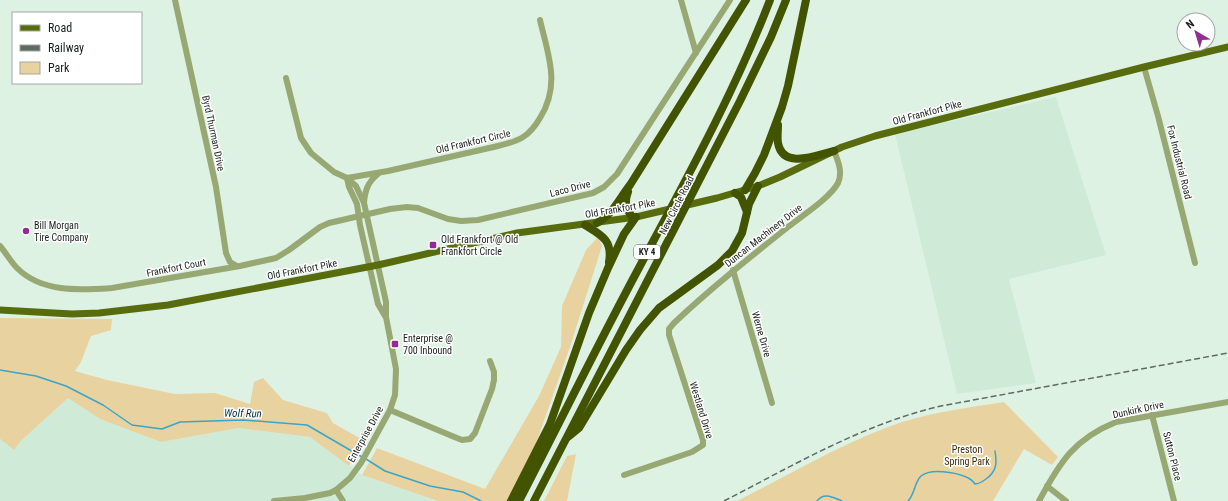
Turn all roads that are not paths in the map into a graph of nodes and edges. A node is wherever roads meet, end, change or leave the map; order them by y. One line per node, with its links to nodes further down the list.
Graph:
1 (175, 0): 31 (street, Byrd Thurman Drive)
2 (680, 0): 10 (street)
3 (730, 0): 10 (street, Laco Drive)
4 (746, 0): 17 (highway)
5 (770, 0): 50 (highway, New Circle Road / KY 4)
6 (786, 0): 43 (highway, New Circle Road / KY 4)
7 (806, 0): 13 (highway)
8 (540, 20): 15 (street, Old Frankfort Circle)
9 (1228, 47): 11 (main road, Old Frankfort Pike)
10 (696, 53): 23 (street, Laco Drive)
11 (1144, 66): 14 (main road, Old Frankfort Pike); 29 (street, Fox Industrial Road)
12 (286, 78): 16 (street)
13 (778, 118): 14 (highway); 19 (highway)
14 (834, 151): 18 (main road, Old Frankfort Pike); 34 (street, Duncan Machinery Drive)
15 (380, 173): 16 (street, Old Frankfort Circle); 21 (street)
16 (347, 178): 21 (street); 24 (street)
17 (630, 186): 25 (highway); 26 (highway)
18 (758, 186): 19 (main road, Old Frankfort Pike); 22 (highway)
19 (745, 190): 20 (main road, Old Frankfort Pike)
20 (735, 193): 22 (highway); 25 (main road, Old Frankfort Pike)
21 (364, 203): 23 (street)
22 (747, 213): 43 (highway)
23 (366, 215): 24 (street, Frankfort Court); 30 (street)
24 (359, 216): 31 (street, Frankfort Court); 32 (street)
25 (637, 216): 26 (main road, Old Frankfort Pike); 33 (highway)
26 (597, 223): 27 (main road, Old Frankfort Pike)
27 (585, 225): 30 (main road, Old Frankfort Pike); 33 (highway)
28 (0, 246): 31 (street, Frankfort Court)
29 (1195, 263)
30 (378, 265): 32 (main road, Old Frankfort Pike); 36 (street, Enterprise Drive)
31 (237, 266)
32 (370, 266): 35 (main road, Old Frankfort Pike); 36 (street, Enterprise Drive)
33 (608, 268): 49 (highway)
34 (733, 270): 37 (street, Duncan Machinery Drive); 40 (street, Werne Drive)
35 (0, 310)
36 (386, 317): 41 (street, Enterprise Drive)
37 (674, 323): 44 (street, Westland Drive)
38 (490, 361): 41 (street)
39 (1228, 402): 42 (street, Dunkirk Drive)
40 (772, 403)
41 (390, 410): 46 (street, Enterprise Drive)
42 (1152, 415): 45 (street, Dunkirk Drive); 54 (street, Sutton Place)
43 (565, 440): 51 (highway, New Circle Road / KY 4)
44 (624, 475)
45 (1047, 486): 52 (street, Dunkirk Drive); 53 (street)
46 (336, 490): 47 (street, Enterprise Drive); 48 (street)
47 (274, 501)
48 (343, 501)
49 (511, 501)
50 (519, 501)
51 (534, 501)
52 (1039, 501)
53 (1066, 501)
54 (1174, 501)

